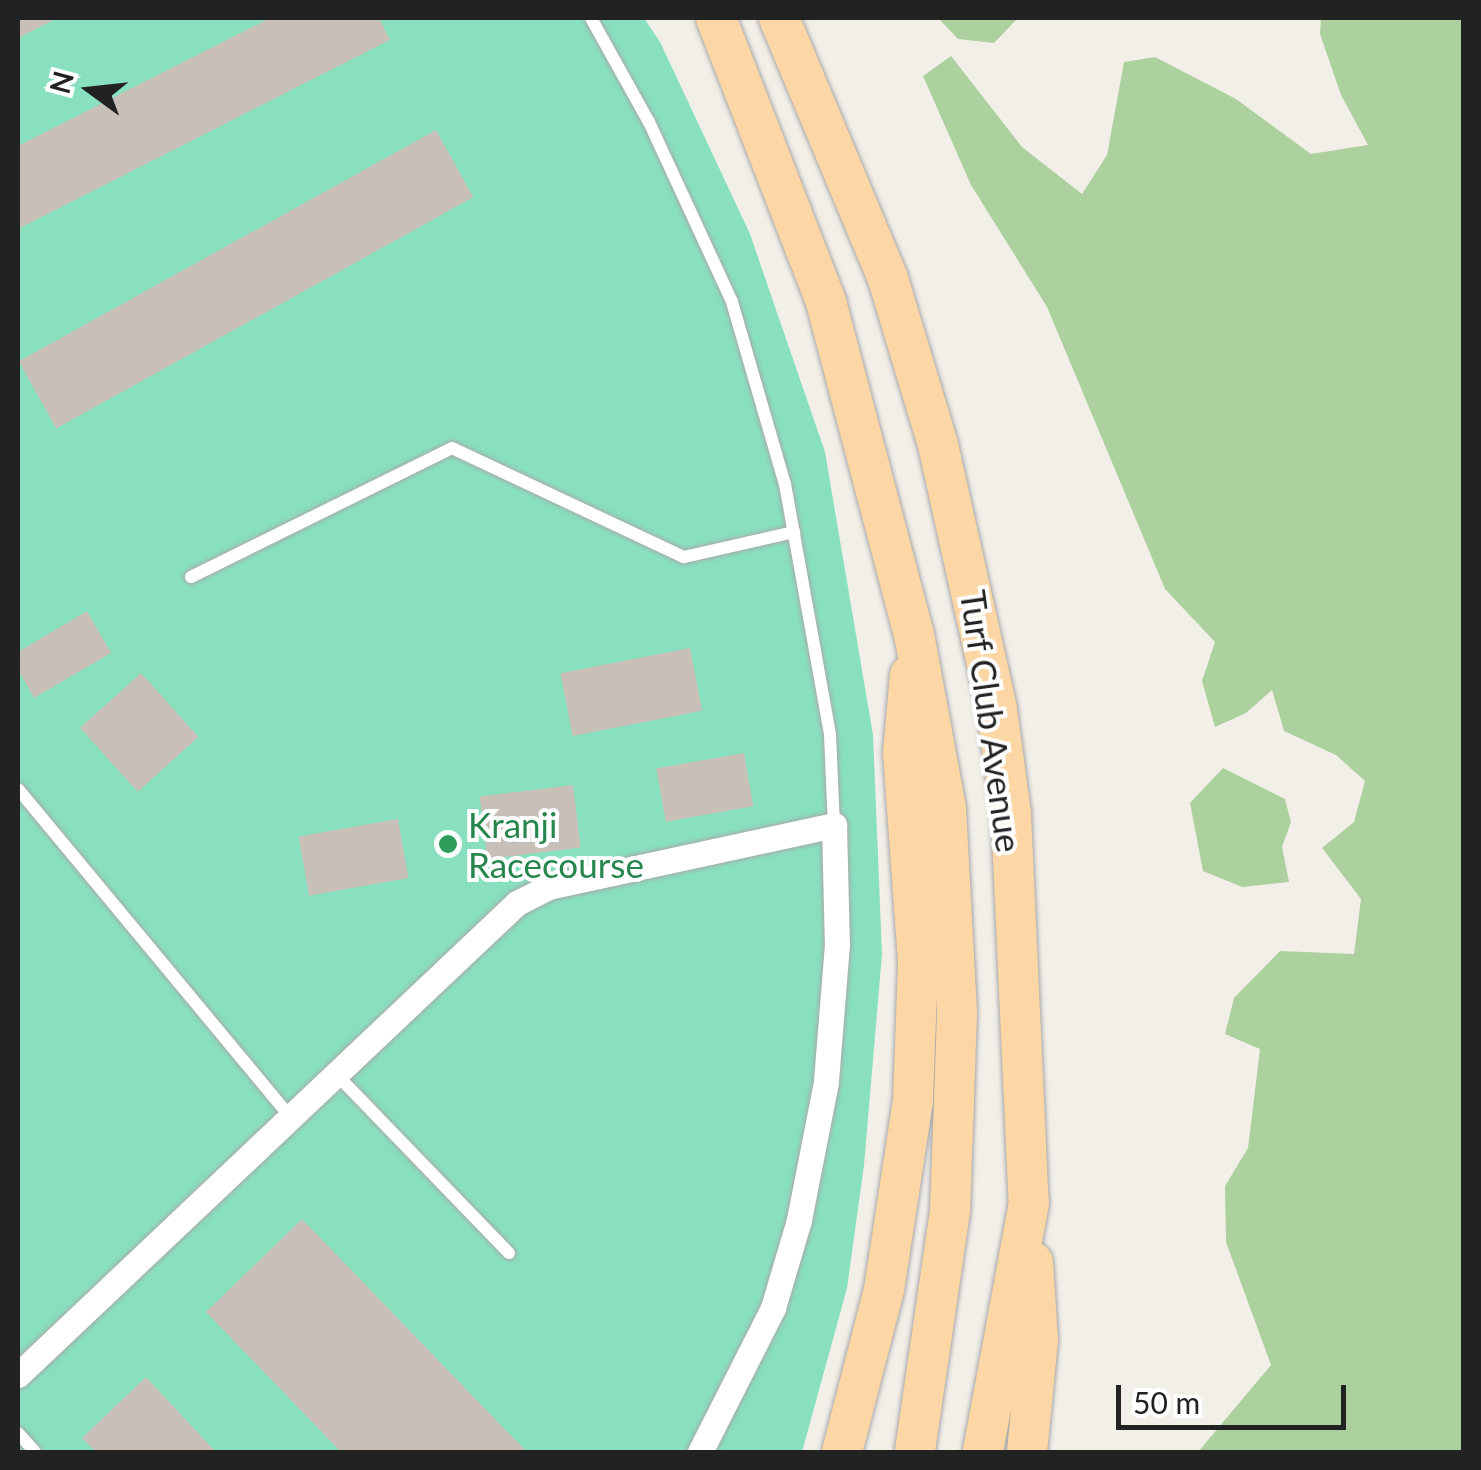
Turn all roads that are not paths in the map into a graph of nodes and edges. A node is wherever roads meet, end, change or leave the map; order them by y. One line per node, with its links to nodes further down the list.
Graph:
1 (591, 18): 4 (lane)
2 (716, 18): 6 (main road, Turf Club Avenue)
3 (779, 18): 11 (main road, Turf Club Avenue)
4 (794, 532): 5 (lane); 8 (lane)
5 (192, 577)
6 (914, 634): 17 (main road); 18 (main road, Turf Club Avenue)
7 (18, 788): 10 (lane)
8 (834, 825): 9 (street); 16 (street)
9 (336, 1074): 10 (street); 12 (lane)
10 (290, 1117): 13 (street)
11 (1028, 1203): 19 (main road, Turf Club Avenue); 20 (main road)
12 (509, 1253)
13 (18, 1375)
14 (18, 1433): 15 (lane)
15 (35, 1452)
16 (700, 1452)
17 (842, 1452)
18 (914, 1452)
19 (983, 1452)
20 (1027, 1452)

